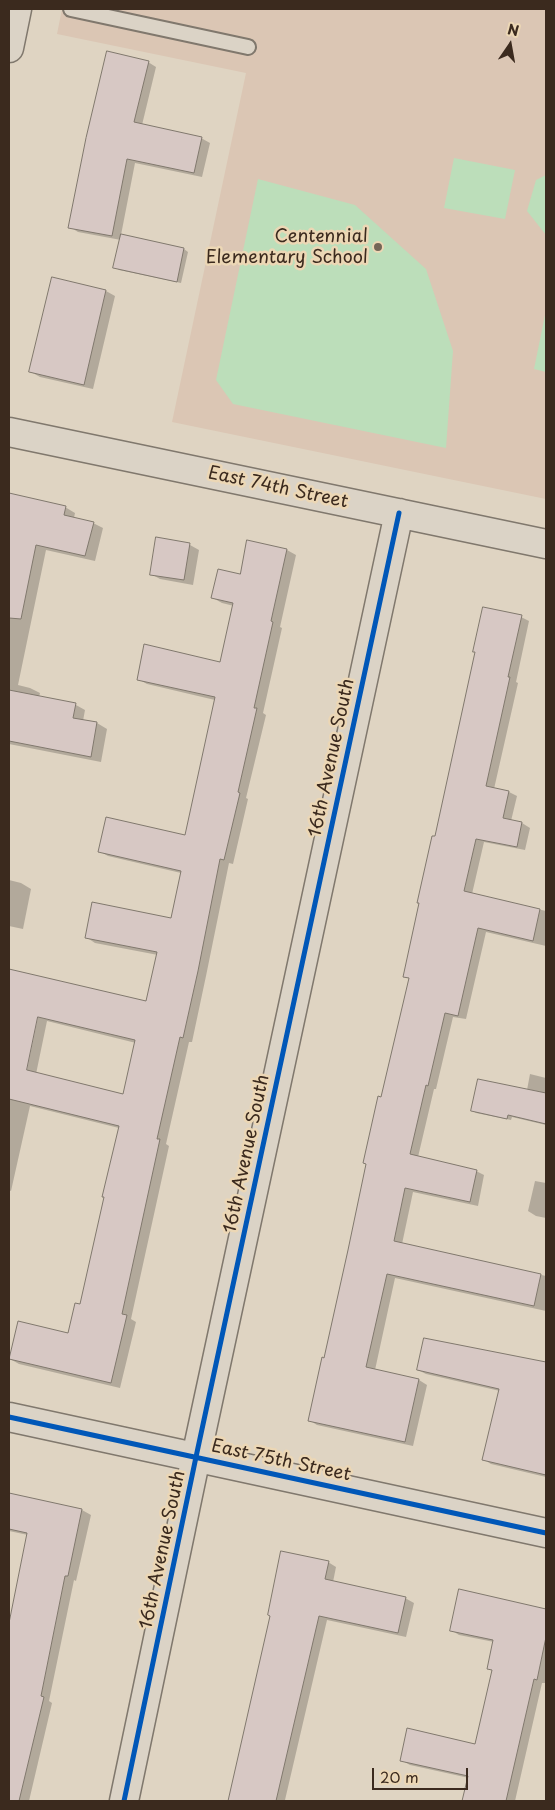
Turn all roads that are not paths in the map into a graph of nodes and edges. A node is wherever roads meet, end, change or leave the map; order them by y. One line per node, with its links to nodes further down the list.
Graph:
1 (17, 9): 4 (street)
2 (71, 9): 3 (lane)
3 (248, 47)
4 (9, 48)
5 (9, 432): 6 (street, East 74th Street)
6 (399, 513): 7 (street, East 74th Street); 9 (street, 16th Avenue South)
7 (546, 544)
8 (9, 1417): 9 (street, East 75th Street)
9 (196, 1457): 10 (street, East 75th Street); 11 (street, 16th Avenue South)
10 (546, 1533)
11 (124, 1801)

